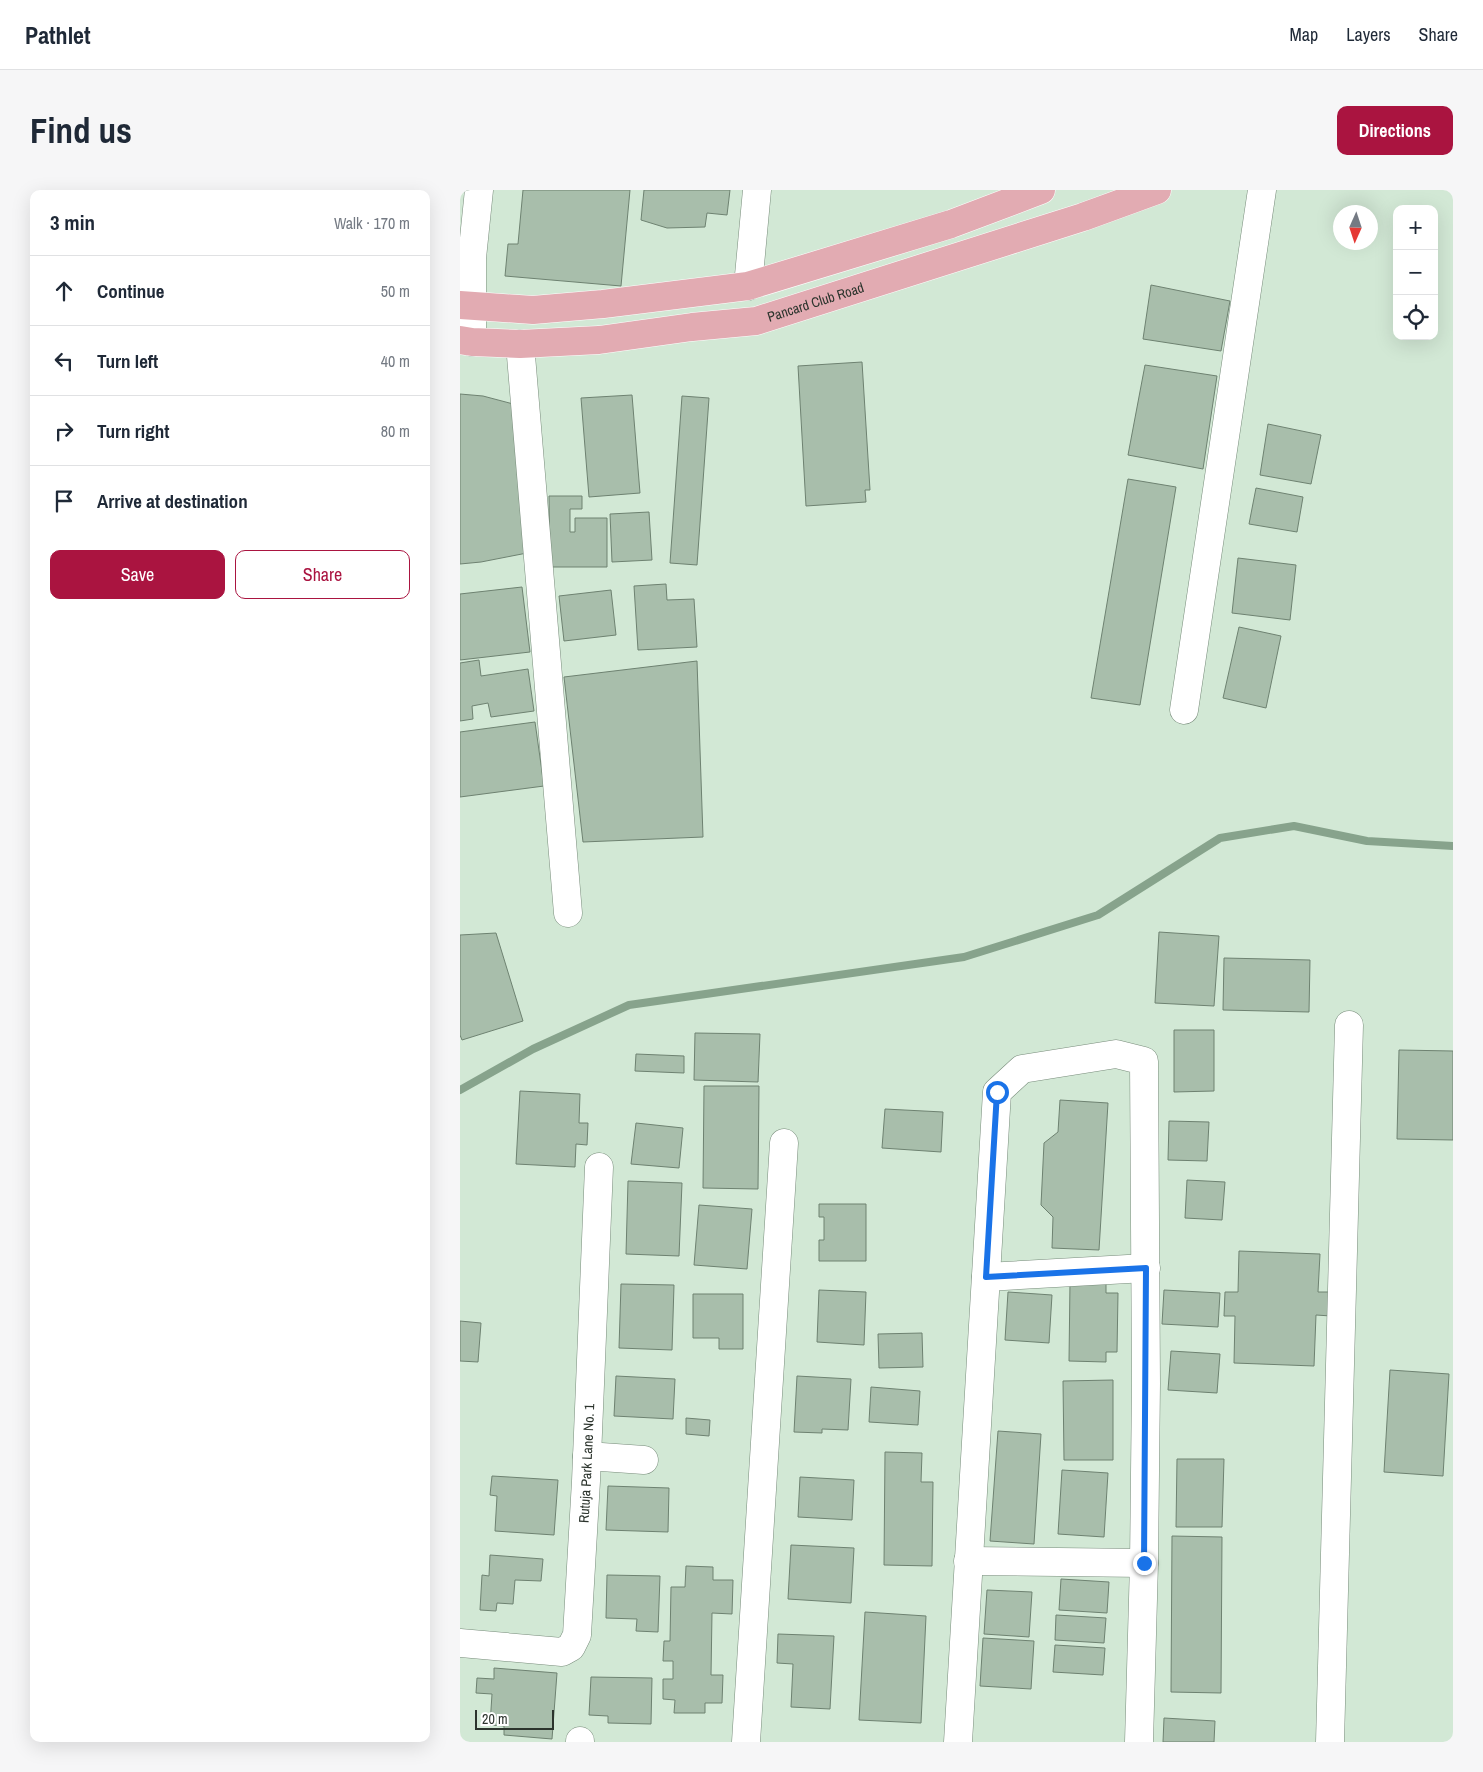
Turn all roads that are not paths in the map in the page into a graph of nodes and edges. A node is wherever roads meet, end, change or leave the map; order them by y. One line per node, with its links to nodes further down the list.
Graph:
1 (480, 190): 7 (street)
2 (757, 190): 6 (street)
3 (1041, 190): 6 (main road)
4 (1157, 190): 9 (main road, Pancard Club Road)
5 (1262, 190): 10 (street)
6 (748, 286): 7 (main road)
7 (466, 306): 8 (street)
8 (466, 341): 9 (main road, Pancard Club Road)
9 (520, 344): 11 (street)
10 (1184, 710)
11 (568, 913)
12 (1349, 1025): 25 (street)
13 (784, 1143): 22 (street)
14 (599, 1167): 17 (street, Rutuja Park Lane No. 1)
15 (1146, 1268): 16 (street); 16 (street); 20 (street)
16 (986, 1277): 19 (street)
17 (587, 1456): 18 (street); 21 (street, Rutuja Park Lane No. 1)
18 (644, 1460)
19 (968, 1561): 20 (street); 23 (street)
20 (1144, 1563): 24 (street)
21 (460, 1642)
22 (746, 1742)
23 (958, 1742)
24 (1139, 1742)
25 (1330, 1742)

